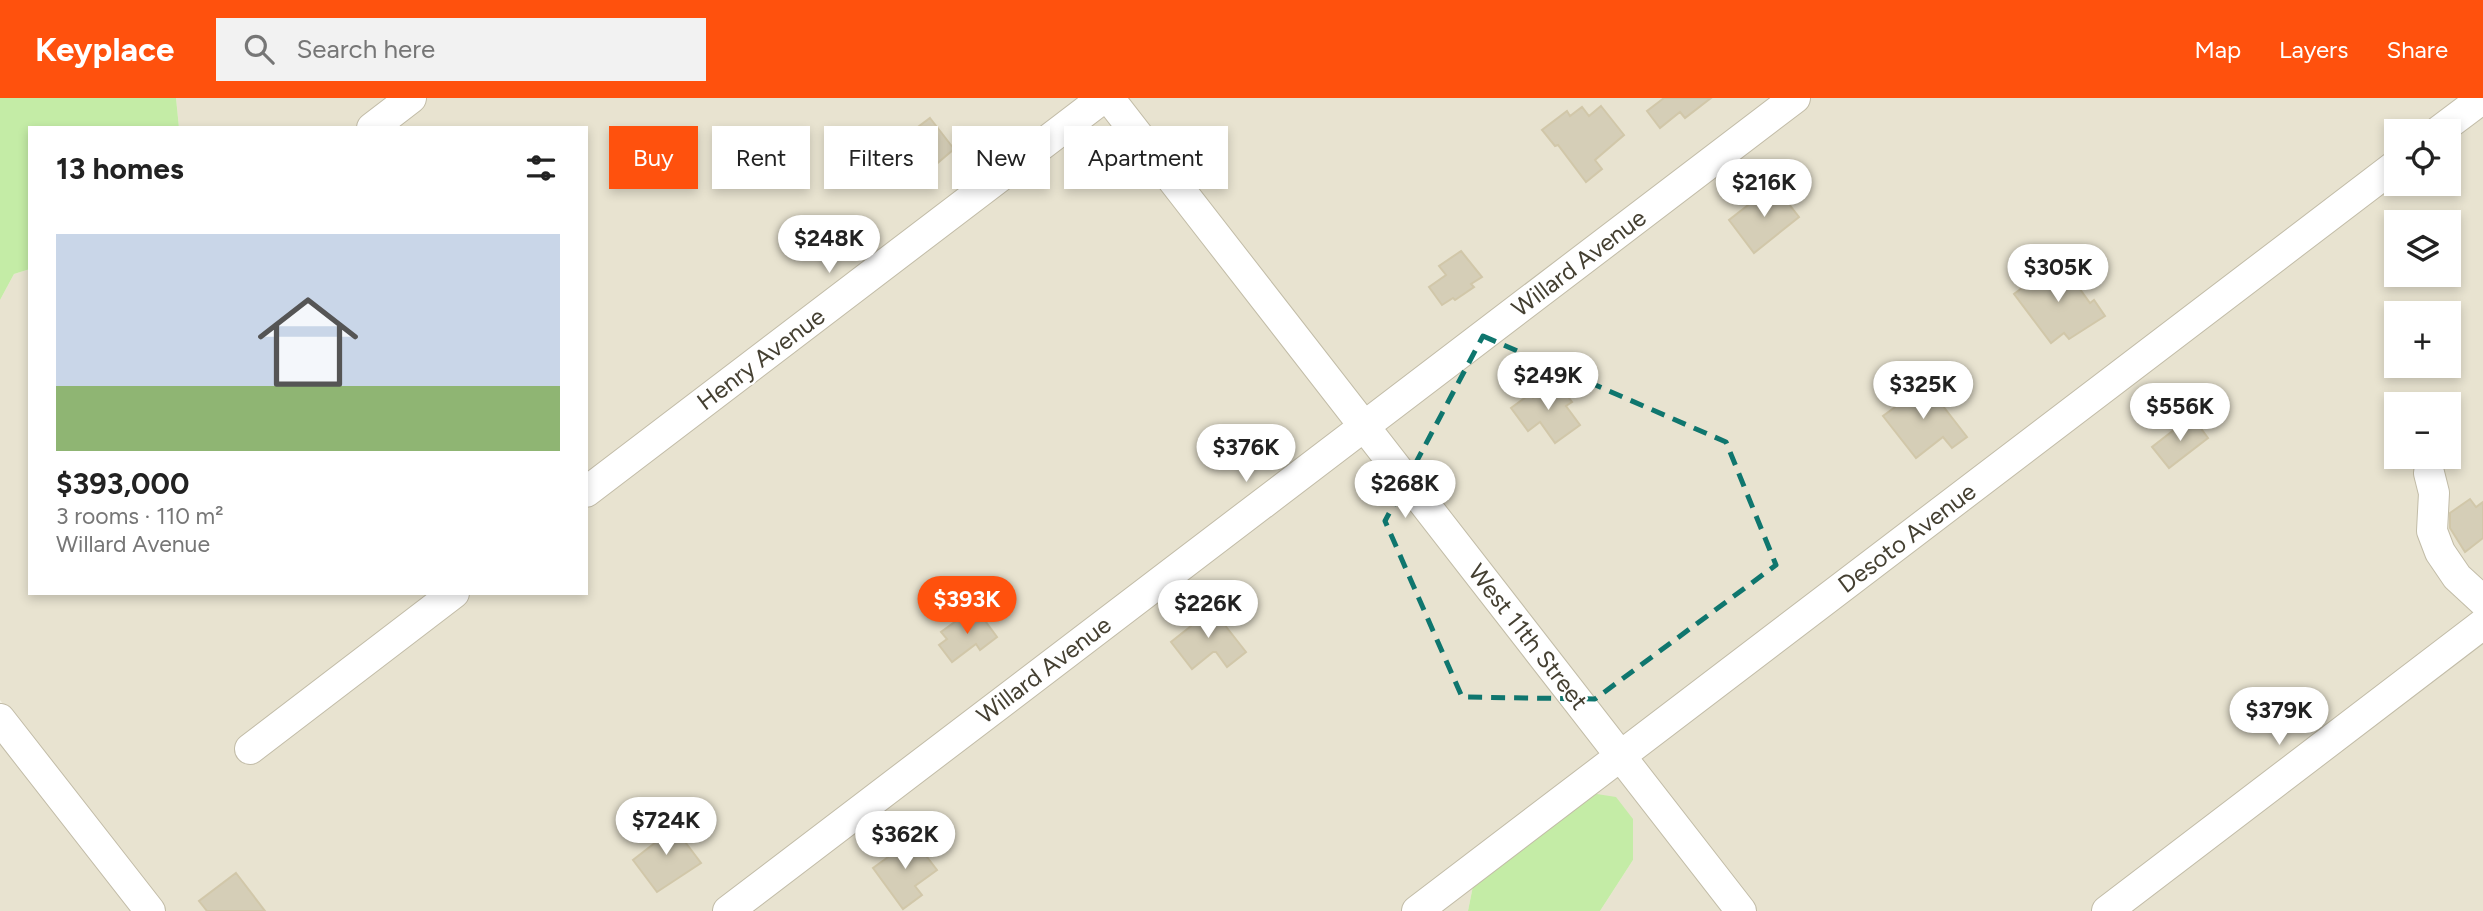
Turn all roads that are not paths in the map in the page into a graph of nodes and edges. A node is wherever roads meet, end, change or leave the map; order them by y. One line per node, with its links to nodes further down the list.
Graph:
1 (411, 98): 7 (street)
2 (1103, 98): 11 (street, Henry Avenue)
3 (1109, 98): 9 (street, West 11th Street)
4 (1795, 98): 9 (street, Willard Avenue)
5 (2483, 98): 6 (street)
6 (2456, 119)
7 (375, 126)
8 (2384, 173): 17 (street, Desoto Avenue)
9 (1366, 426): 17 (street, West 11th Street); 19 (street, Willard Avenue)
10 (2429, 473): 13 (street)
11 (588, 490)
12 (451, 595): 16 (street)
13 (2483, 601)
14 (2483, 624): 22 (street)
15 (0, 719): 18 (street)
16 (250, 749)
17 (1621, 756): 20 (street, Desoto Avenue); 21 (street, West 11th Street)
18 (150, 911)
19 (728, 911)
20 (1418, 911)
21 (1741, 911)
22 (2107, 911)

